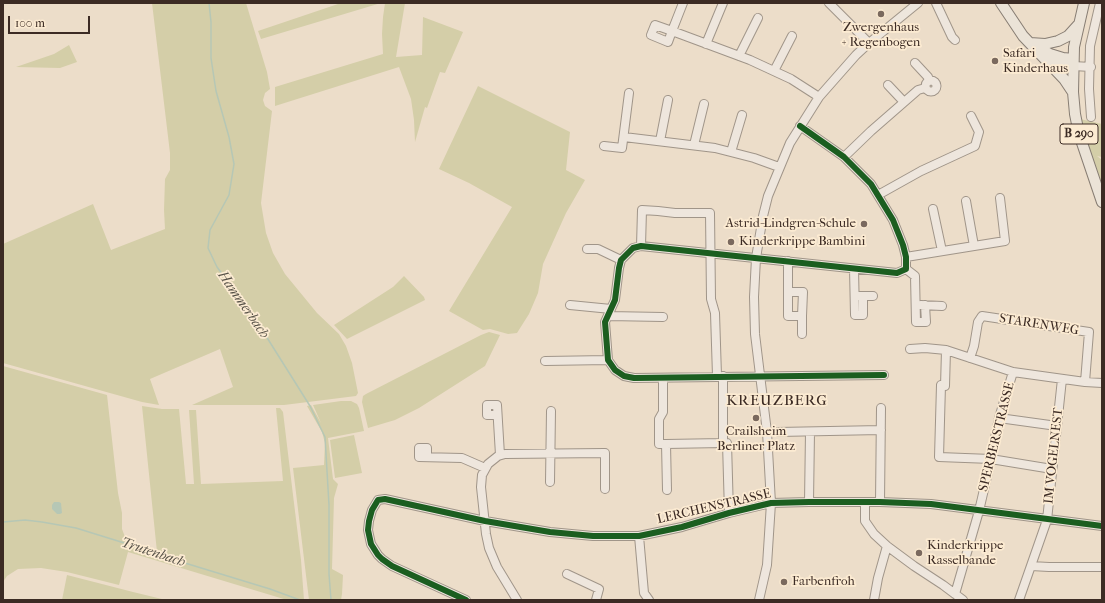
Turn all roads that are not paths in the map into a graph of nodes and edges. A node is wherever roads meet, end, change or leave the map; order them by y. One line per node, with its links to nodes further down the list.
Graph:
1 (684, 3): 15 (street)
2 (723, 3): 15 (street)
3 (918, 3): 13 (street)
4 (936, 3): 12 (street)
5 (1001, 3): 14 (main road)
6 (1084, 3): 10 (main road, B 290)
7 (1100, 3): 20 (street)
8 (832, 4): 13 (street)
9 (758, 18): 17 (street)
10 (1078, 25): 14 (main road); 19 (main road, B 290)
11 (792, 36): 21 (street)
12 (955, 40)
13 (869, 43): 25 (street)
14 (1030, 43): 16 (main road); 19 (main road)
15 (706, 44): 17 (street)
16 (1040, 54): 19 (main road); 23 (main road)
17 (739, 56): 21 (street)
18 (915, 63): 27 (street)
19 (1073, 63): 20 (street); 23 (main road, B 290)
20 (1090, 67): 31 (street)
21 (774, 71): 25 (street)
22 (888, 85): 27 (street)
23 (1073, 92): 43 (main road, B 290)
24 (629, 93): 33 (street)
25 (819, 97): 32 (street)
26 (668, 100): 34 (street)
27 (904, 102): 38 (street)
28 (704, 104): 35 (street)
29 (742, 115): 37 (street)
30 (971, 116): 40 (street)
31 (1091, 117)
32 (800, 126): 38 (street); 39 (street)
33 (624, 137): 34 (street); 36 (street)
34 (660, 141): 35 (street)
35 (694, 145): 37 (street)
36 (604, 146)
37 (731, 152): 39 (street)
38 (844, 157): 40 (street)
39 (779, 167): 51 (street)
40 (878, 195): 50 (street)
41 (1000, 198): 46 (street)
42 (966, 201): 46 (street)
43 (1102, 202)
44 (934, 209): 48 (street)
45 (641, 246): 49 (street); 49 (street); 52 (street)
46 (974, 246): 48 (street)
47 (587, 248): 52 (street)
48 (942, 251): 50 (street)
49 (710, 254): 51 (street); 74 (street)
50 (906, 257): 55 (street)
51 (756, 258): 53 (street); 75 (street)
52 (621, 260): 64 (street)
53 (788, 261): 54 (street); 56 (street)
54 (854, 269): 55 (street); 57 (street)
55 (906, 269): 61 (street)
56 (788, 292): 65 (street); 65 (street)
57 (854, 295): 58 (street); 58 (street)
58 (863, 296): 59 (street)
59 (874, 296)
60 (570, 305): 64 (street)
61 (916, 305): 62 (street); 62 (street)
62 (925, 306): 63 (street)
63 (942, 306)
64 (610, 313): 66 (street); 71 (street)
65 (802, 316): 67 (street)
66 (663, 317)
67 (802, 334)
68 (910, 349): 69 (street)
69 (946, 350): 70 (street); 94 (street)
70 (970, 358): 73 (street); 79 (street, STARENWEG)
71 (608, 360): 72 (street); 77 (street)
72 (545, 361)
73 (1013, 372): 78 (street); 84 (street, SPERBERSTRASSE)
74 (720, 376): 75 (street); 77 (street); 89 (street)
75 (760, 376): 76 (street); 103 (street)
76 (884, 376)
77 (663, 378): 90 (street)
78 (1062, 379): 79 (street); 85 (street, IM VOGELNEST)
79 (1085, 382): 80 (street)
80 (1102, 383)
81 (881, 408): 86 (street)
82 (551, 411): 91 (street)
83 (496, 415): 92 (street)
84 (999, 418): 85 (street); 94 (street, SPERBERSTRASSE)
85 (1058, 426): 96 (street, IM VOGELNEST)
86 (881, 430): 88 (street); 102 (street)
87 (778, 432): 88 (street)
88 (810, 432): 100 (street)
89 (723, 443): 90 (street); 105 (street)
90 (666, 444): 99 (street)
91 (550, 454): 92 (street); 97 (street); 98 (street)
92 (500, 455): 95 (street)
93 (426, 457): 95 (street)
94 (991, 459): 96 (street); 104 (street, SPERBERSTRASSE)
95 (485, 468): 107 (street)
96 (1052, 469): 106 (street, IM VOGELNEST)
97 (550, 482)
98 (605, 489)
99 (667, 490)
100 (809, 502): 101 (street, LERCHENSTRASSE); 103 (street, LERCHENSTRASSE)
101 (865, 502): 102 (street, LERCHENSTRASSE); 110 (street)
102 (880, 502): 104 (street, LERCHENSTRASSE)
103 (771, 503): 105 (street, LERCHENSTRASSE); 119 (street)
104 (979, 511): 106 (street, LERCHENSTRASSE); 114 (street, SPERBERSTRASSE)
105 (729, 513): 109 (street, LERCHENSTRASSE)
106 (1047, 520): 108 (street, LERCHENSTRASSE); 111 (street, IM VOGELNEST)
107 (485, 521): 109 (street, LERCHENSTRASSE); 115 (street, LERCHENSTRASSE); 116 (street)
108 (1102, 526)
109 (639, 536): 118 (street)
110 (887, 546): 114 (street); 120 (street)
111 (1030, 566): 112 (street); 122 (street, IM VOGELNEST)
112 (1102, 567)
113 (567, 574): 117 (street)
114 (955, 594): 121 (street)
115 (466, 600)
116 (516, 600)
117 (596, 600)
118 (649, 600)
119 (759, 600)
120 (874, 600)
121 (963, 600)
122 (1020, 600)

